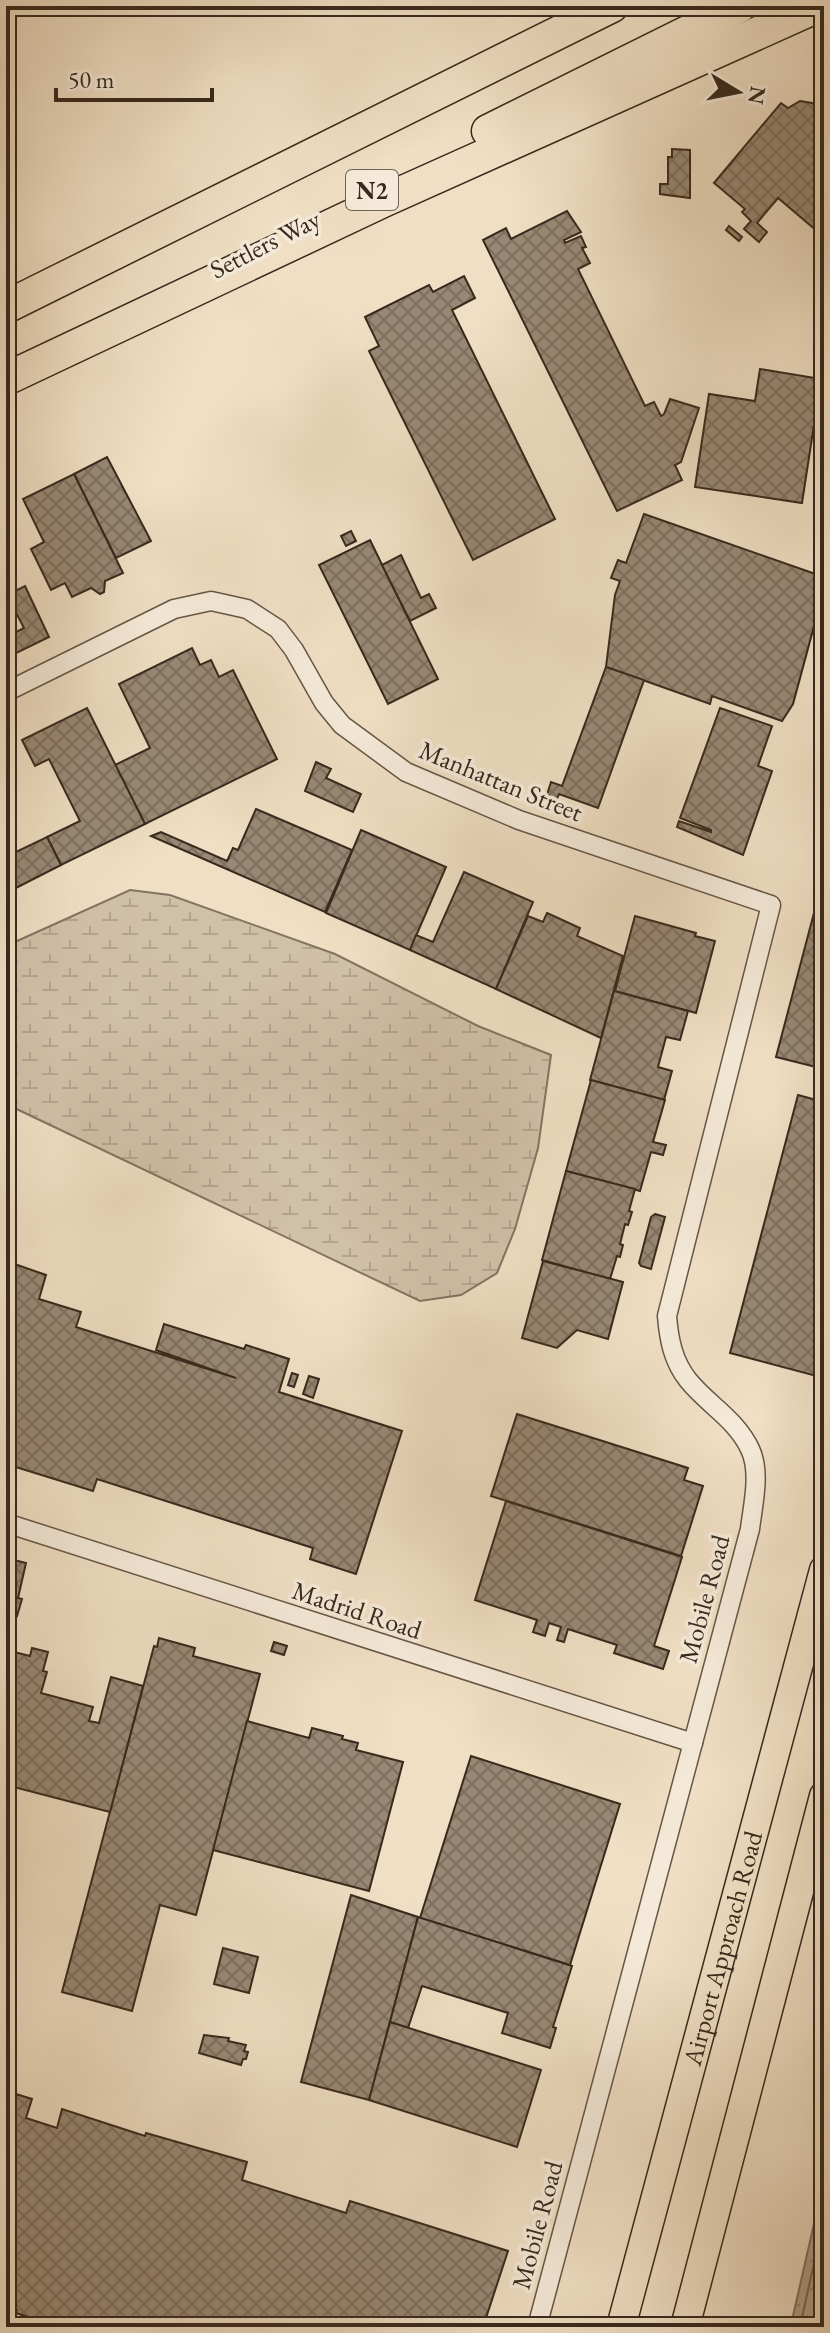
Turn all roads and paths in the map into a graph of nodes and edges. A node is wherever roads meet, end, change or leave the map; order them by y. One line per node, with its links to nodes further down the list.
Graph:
1 (612, 6): 4 (highway, N2)
2 (740, 6): 5 (highway, Settlers Way / N2)
3 (818, 6): 5 (highway)
4 (6, 307)
5 (6, 377)
6 (6, 692): 7 (street, Manhattan Street)
7 (771, 905): 10 (street, Mobile Road)
8 (6, 1523): 10 (street, Madrid Road)
9 (824, 1570): 13 (main road, Airport Approach Road)
10 (693, 1743): 12 (street, Mobile Road)
11 (824, 1796): 14 (main road)
12 (537, 2327)
13 (621, 2327)
14 (685, 2327)

